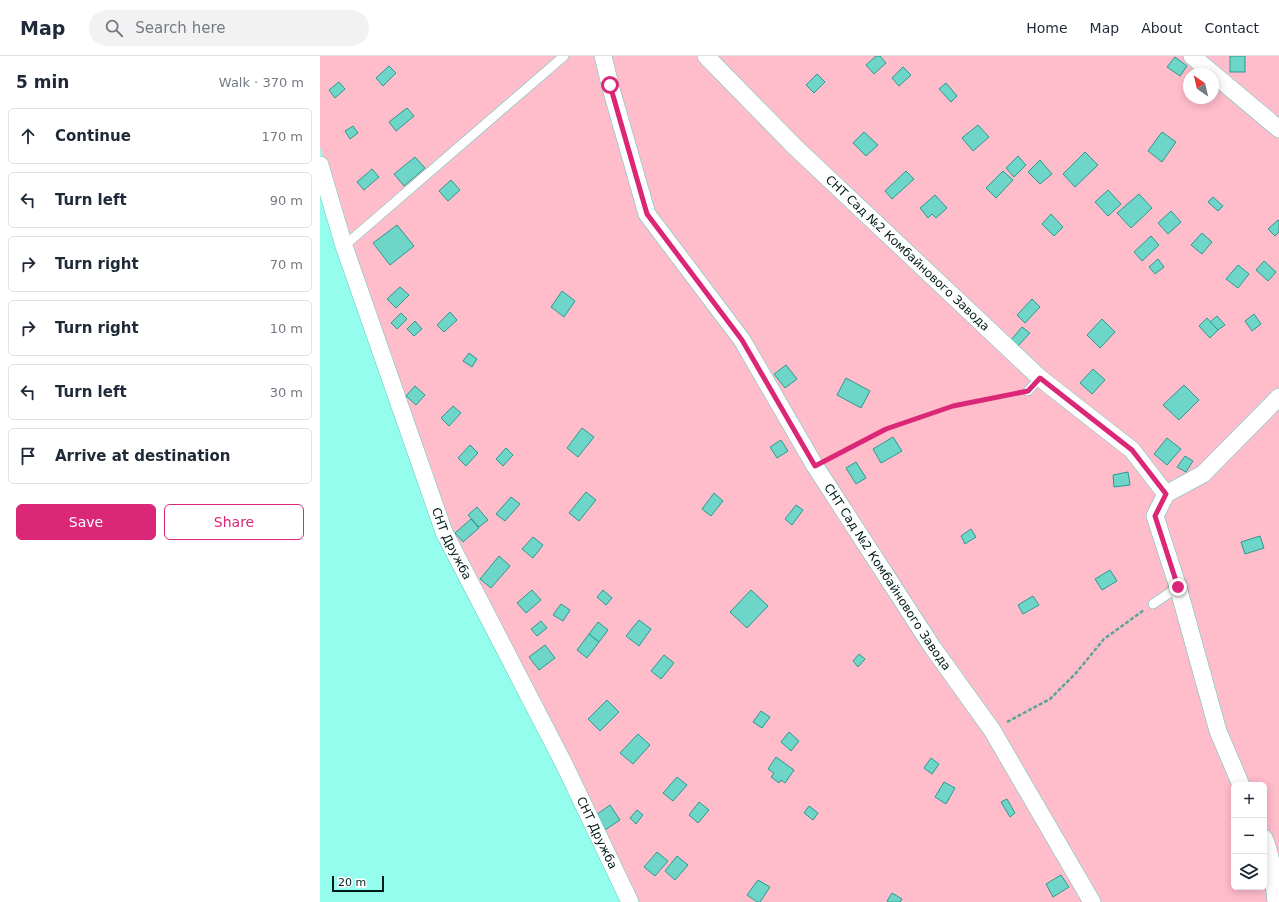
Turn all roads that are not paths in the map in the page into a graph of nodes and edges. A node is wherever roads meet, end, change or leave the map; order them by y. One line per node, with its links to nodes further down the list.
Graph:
1 (564, 56): 7 (lane)
2 (603, 56): 17 (street, СНТ Сад №2 Комбайнового Завода)
3 (706, 56): 8 (street, СНТ Сад №2 Комбайнового Завода)
4 (1192, 56): 5 (street)
5 (1279, 129)
6 (320, 165): 7 (street, СНТ Дружба)
7 (344, 246): 16 (street, СНТ Дружба)
8 (1040, 378): 9 (lane); 11 (street, СНТ Сад №2 Комбайнового Завода)
9 (1028, 391)
10 (1279, 397): 11 (street)
11 (1166, 494): 12 (street)
12 (1178, 587): 13 (lane); 14 (street)
13 (1153, 604)
14 (1240, 782)
15 (1267, 845): 18 (street)
16 (630, 902)
17 (1092, 902)
18 (1276, 902)

